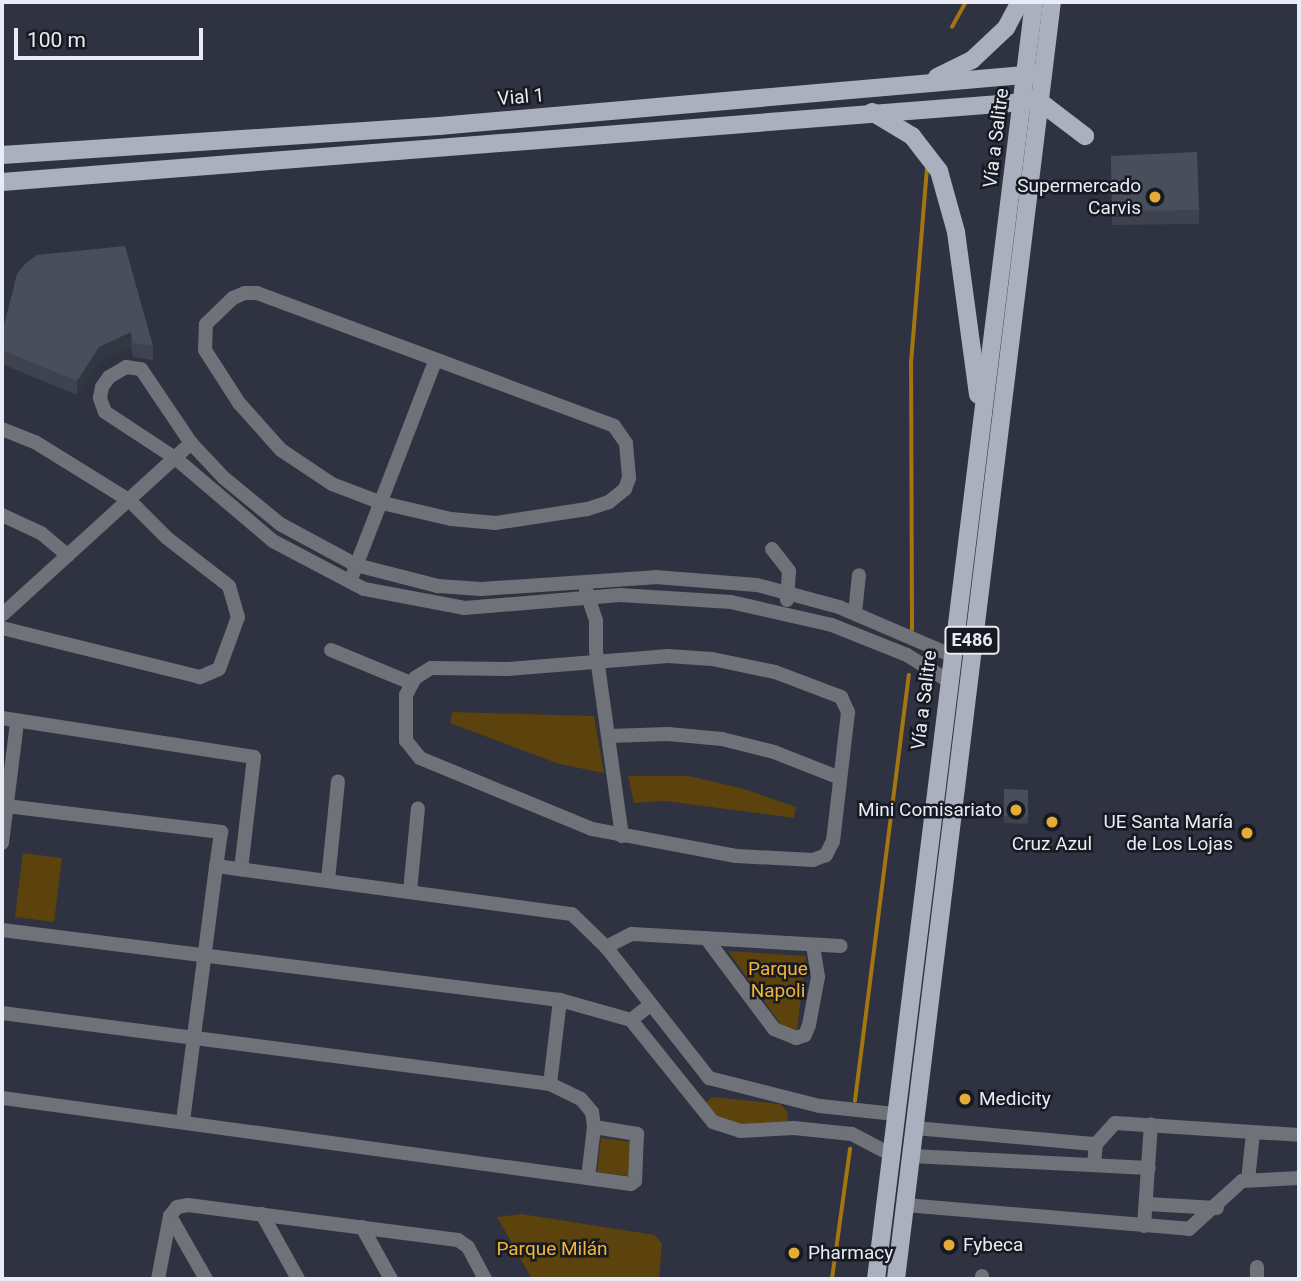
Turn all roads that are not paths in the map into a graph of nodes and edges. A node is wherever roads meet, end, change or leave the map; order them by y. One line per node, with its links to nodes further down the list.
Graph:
1 (1020, 2): 5 (main road)
2 (1034, 2): 4 (main road, Vía a Salitre / E486)
3 (1052, 2): 4 (main road, Vía a Salitre / E486)
4 (1034, 74): 5 (main road, Vial 1); 6 (main road, Vía a Salitre / E486)
5 (924, 83): 9 (main road, Vial 1)
6 (1030, 102): 7 (main road); 8 (main road); 12 (main road, Vía a Salitre / E486); 76 (main road, Vía a Salitre / E486)
7 (873, 112): 10 (main road); 12 (main road)
8 (1085, 136)
9 (2, 155)
10 (2, 182)
11 (435, 361): 17 (street); 17 (street); 17 (street)
12 (982, 421): 35 (main road, Vía a Salitre / E486)
13 (2, 429): 16 (street)
14 (191, 443): 15 (street); 15 (street); 21 (street)
15 (177, 460): 16 (street); 24 (street)
16 (130, 501): 20 (street); 32 (street)
17 (382, 503): 21 (street)
18 (2, 515): 20 (street)
19 (772, 549): 25 (street)
20 (68, 556): 30 (street)
21 (356, 565): 23 (street); 24 (street)
22 (859, 575): 29 (street)
23 (585, 580): 25 (street); 26 (street)
24 (350, 582): 26 (street)
25 (789, 593): 27 (street); 28 (street)
26 (589, 603): 28 (street); 34 (street)
27 (839, 607): 29 (street); 31 (street)
28 (784, 611): 31 (street)
29 (855, 612): 35 (street)
30 (2, 615)
31 (832, 625): 36 (street)
32 (2, 628)
33 (331, 650): 37 (street)
34 (597, 655): 37 (street); 40 (street); 41 (street)
35 (951, 656): 36 (main road, Vía a Salitre / E486)
36 (947, 680): 71 (main road, Vía a Salitre / E486)
37 (411, 683): 47 (street)
38 (2, 718): 39 (street)
39 (17, 722): 43 (street); 46 (street)
40 (610, 736): 41 (street); 47 (street)
41 (840, 778): 47 (street)
42 (338, 782): 51 (street)
43 (6, 806): 45 (street); 48 (street)
44 (418, 808): 52 (street)
45 (221, 832): 46 (street); 49 (street)
46 (246, 835): 50 (street)
47 (622, 836)
48 (2, 843)
49 (216, 866): 50 (street); 58 (street)
50 (242, 869): 51 (street)
51 (328, 880): 52 (street)
52 (410, 891): 57 (street)
53 (2, 930): 58 (street)
54 (706, 938): 55 (street); 55 (street); 57 (street)
55 (813, 945): 56 (street)
56 (841, 946)
57 (606, 947): 60 (street)
58 (204, 956): 59 (street); 63 (street)
59 (560, 1000): 62 (street); 65 (street)
60 (649, 1006): 62 (street); 64 (street)
61 (2, 1013): 63 (street)
62 (631, 1020): 66 (street)
63 (193, 1038): 65 (street); 72 (street)
64 (709, 1078): 66 (street); 68 (street)
65 (550, 1084): 74 (street)
66 (688, 1094): 75 (street)
67 (2, 1098): 72 (street)
68 (796, 1102): 69 (street); 75 (street)
69 (833, 1108): 70 (street); 77 (street)
70 (855, 1110): 71 (street); 79 (street)
71 (895, 1114): 84 (main road, Vía a Salitre / E486)
72 (183, 1121): 90 (street)
73 (1151, 1124): 78 (street); 83 (street); 89 (street)
74 (594, 1128): 90 (street); 90 (street)
75 (794, 1128): 77 (street)
76 (915, 1128): 80 (street); 85 (main road, Vía a Salitre / E486)
77 (831, 1131): 79 (street)
78 (1254, 1133): 81 (street); 92 (street)
79 (852, 1134): 84 (street)
80 (993, 1135): 82 (street); 86 (street)
81 (1299, 1135)
82 (1043, 1139): 83 (street); 87 (street)
83 (1096, 1144): 88 (street)
84 (890, 1154): 105 (main road, Vía a Salitre / E486)
85 (912, 1156): 86 (street); 94 (main road, Vía a Salitre / E486)
86 (992, 1159): 87 (street)
87 (1043, 1163): 88 (street)
88 (1094, 1165): 89 (street)
89 (1149, 1168): 93 (street)
90 (588, 1178)
91 (1299, 1178): 92 (street)
92 (1248, 1180): 95 (street)
93 (1147, 1204): 95 (street); 98 (street)
94 (905, 1205): 98 (street); 106 (main road, Vía a Salitre / E486)
95 (1217, 1208): 98 (street)
96 (262, 1214): 97 (street); 99 (street); 102 (street)
97 (170, 1216): 100 (street); 101 (street)
98 (1144, 1226)
99 (362, 1227): 103 (street); 104 (street)
100 (158, 1279)
101 (206, 1279)
102 (298, 1279)
103 (391, 1279)
104 (485, 1279)
105 (876, 1279)
106 (896, 1279)

